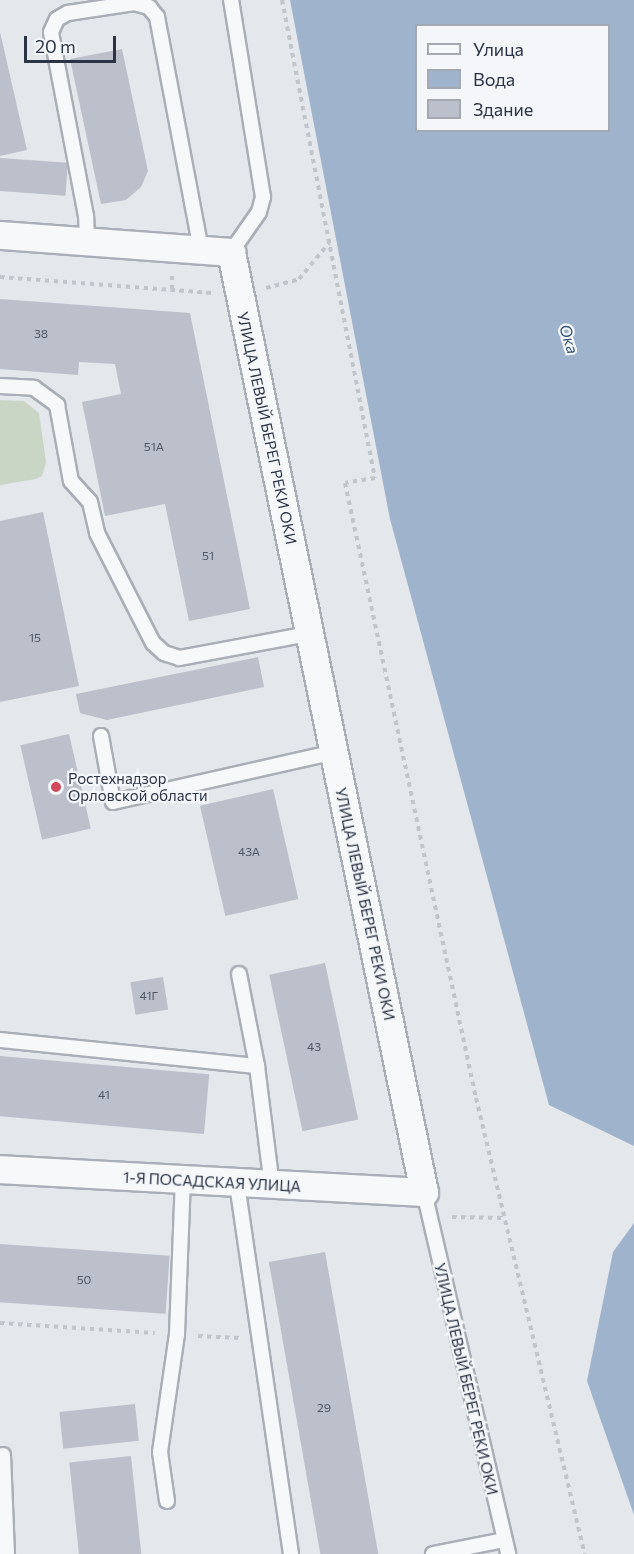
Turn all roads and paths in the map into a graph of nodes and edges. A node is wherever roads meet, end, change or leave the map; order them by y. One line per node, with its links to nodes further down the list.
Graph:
1 (231, 0): 7 (lane)
2 (282, 0): 5 (path)
3 (0, 235): 4 (street)
4 (87, 241): 6 (street); 6 (lane)
5 (329, 243): 9 (path); 22 (path)
6 (201, 249): 7 (street)
7 (231, 252): 9 (street, УЛИЦА ЛЕВЫЙ БЕРЕГ РЕКИ ОКИ)
8 (0, 277): 9 (path)
9 (240, 296): 11 (street, УЛИЦА ЛЕВЫЙ БЕРЕГ РЕКИ ОКИ)
10 (0, 386): 11 (lane)
11 (309, 634): 13 (street, УЛИЦА ЛЕВЫЙ БЕРЕГ РЕКИ ОКИ)
12 (101, 736): 13 (lane)
13 (334, 752): 21 (street, УЛИЦА ЛЕВЫЙ БЕРЕГ РЕКИ ОКИ)
14 (239, 974): 16 (lane)
15 (0, 1040): 16 (lane)
16 (257, 1066): 20 (lane)
17 (0, 1169): 18 (street, 1-Я ПОСАДСКАЯ УЛИЦА)
18 (183, 1180): 19 (street, 1-Я ПОСАДСКАЯ УЛИЦА); 24 (lane)
19 (237, 1184): 20 (street, 1-Я ПОСАДСКАЯ УЛИЦА); 25 (lane)
20 (272, 1186): 21 (street, 1-Я ПОСАДСКАЯ УЛИЦА)
21 (426, 1205): 22 (path); 28 (lane, УЛИЦА ЛЕВЫЙ БЕРЕГ РЕКИ ОКИ)
22 (505, 1218): 33 (path)
23 (0, 1323): 24 (path)
24 (177, 1334): 25 (path); 27 (lane)
25 (260, 1339): 30 (lane)
26 (3, 1455): 29 (lane)
27 (167, 1501)
28 (504, 1540): 31 (lane); 32 (lane, УЛИЦА ЛЕВЫЙ БЕРЕГ РЕКИ ОКИ)
29 (6, 1554)
30 (291, 1554)
31 (433, 1554)
32 (508, 1554)
33 (585, 1554)

